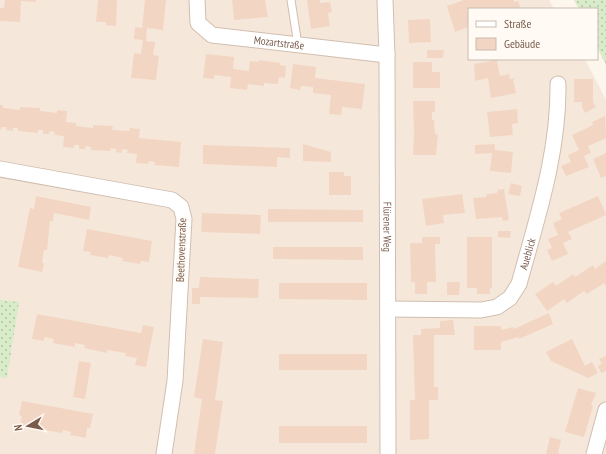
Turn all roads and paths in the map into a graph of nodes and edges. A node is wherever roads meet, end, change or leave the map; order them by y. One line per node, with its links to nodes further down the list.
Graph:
1 (196, 0): 4 (street, Mozartstraße)
2 (291, 0): 4 (lane)
3 (385, 0): 5 (street, Flürener Weg)
4 (298, 45): 5 (street, Mozartstraße)
5 (387, 55): 8 (street, Flürener Weg)
6 (558, 84): 8 (street, Aueblick)
7 (0, 169): 11 (street, Beethovenstraße)
8 (388, 308): 10 (street, Flürener Weg)
9 (606, 410): 12 (street)
10 (391, 452)
11 (164, 454)
12 (594, 454)

